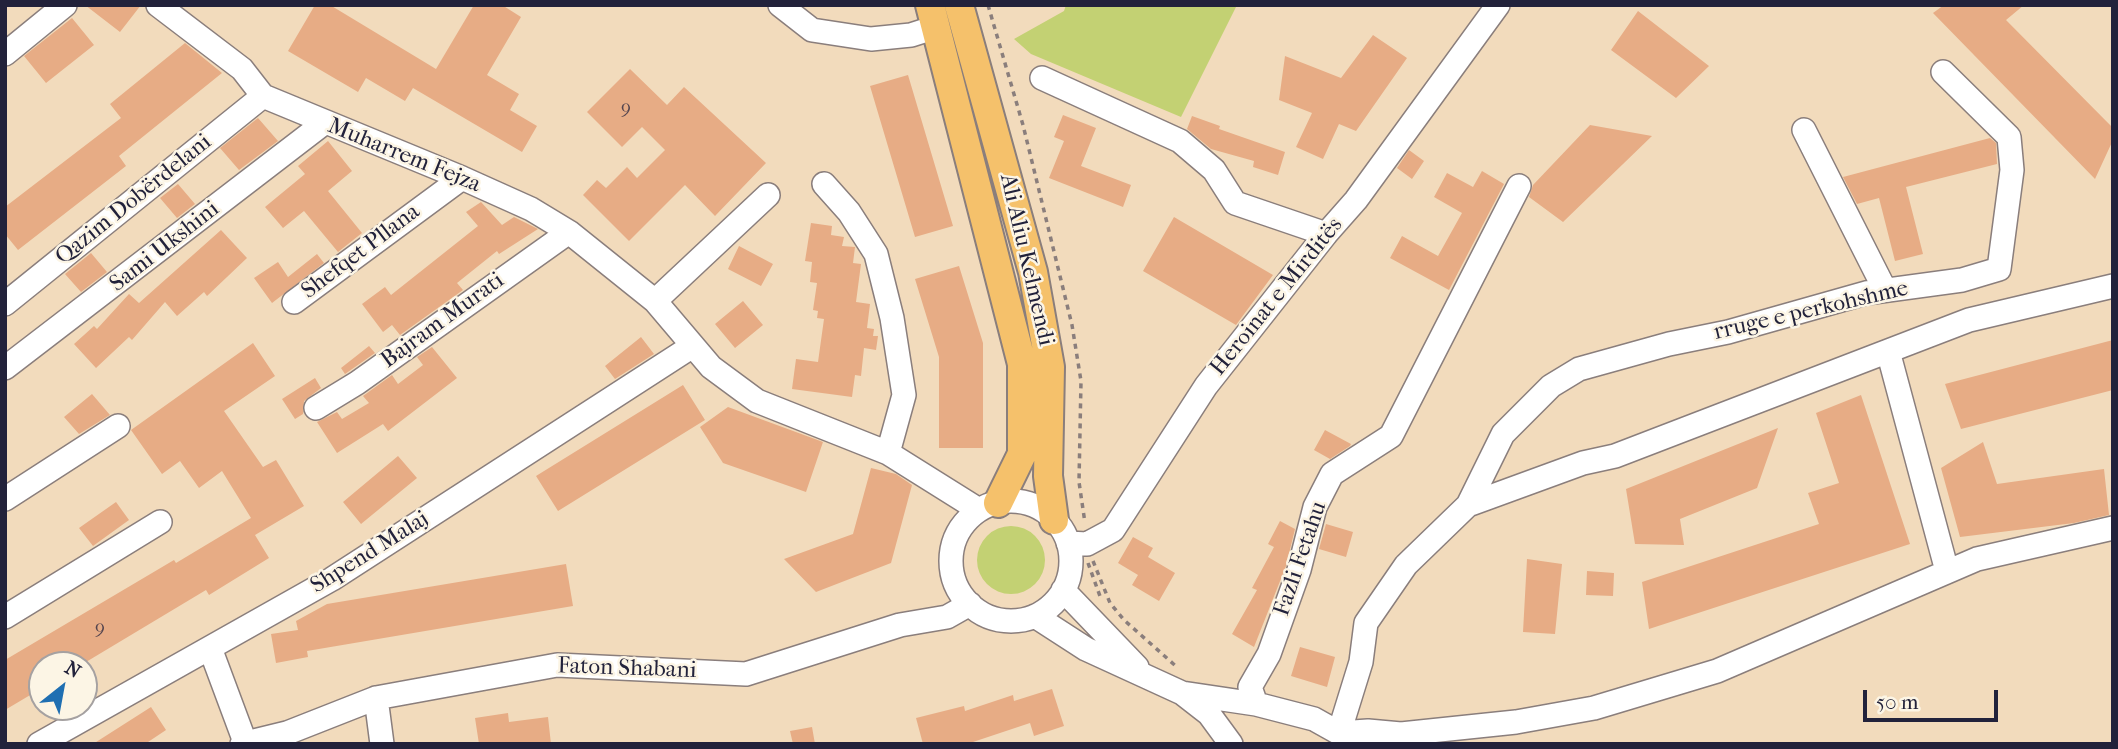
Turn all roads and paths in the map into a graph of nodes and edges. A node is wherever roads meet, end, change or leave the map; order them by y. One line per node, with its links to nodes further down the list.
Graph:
1 (65, 5): 7 (street)
2 (158, 5): 10 (street, Muharrem Fejza)
3 (780, 5): 6 (street)
4 (958, 5): 35 (main road, Ali Aliu Kelmendi)
5 (1498, 5): 18 (street, Heroinat e Mirditës)
6 (933, 16): 32 (main road, Ali Aliu Kelmendi)
7 (5, 54)
8 (1942, 72): 20 (street, rruge e perkohshme)
9 (1042, 78): 18 (street)
10 (263, 96): 11 (street, Muharrem Fejza); 23 (street, Qazim Dobërdelani)
11 (324, 123): 13 (street, Muharrem Fejza); 26 (street, Sami Ukshini)
12 (1804, 130): 20 (street)
13 (461, 178): 17 (street, Muharrem Fejza); 22 (street, Shefqet Pllana)
14 (824, 184): 29 (street)
15 (1519, 186): 45 (street, Fazli Fetahu)
16 (768, 195): 21 (street)
17 (569, 232): 21 (street, Muharrem Fejza); 27 (street, Bajram Murati)
18 (1326, 234): 35 (street, Heroinat e Mirditës)
19 (2113, 286): 25 (street, rruge e perkohshme)
20 (1885, 290): 31 (street, rruge e perkohshme)
21 (655, 301): 24 (street, Muharrem Fejza)
22 (294, 302)
23 (5, 304)
24 (691, 347): 29 (street, Muharrem Fejza); 41 (street, Shpend Malaj)
25 (1888, 351): 31 (street, rruge e perkohshme); 36 (street)
26 (5, 368)
27 (316, 408)
28 (118, 426): 30 (street)
29 (888, 453): 32 (street, Muharrem Fejza)
30 (5, 499)
31 (1468, 505): 46 (street, rruge e perkohshme)
32 (989, 507): 35 (street); 38 (street)
33 (160, 522): 40 (street)
34 (2113, 528): 36 (street)
35 (1061, 532): 37 (street)
36 (1947, 571): 46 (street)
37 (1063, 590): 39 (street); 42 (street)
38 (970, 604): 39 (street); 44 (street, Faton Shabani)
39 (1035, 616): 42 (street)
40 (5, 617)
41 (210, 648): 47 (street); 48 (street, Shpend Malaj)
42 (1144, 674): 43 (street)
43 (1182, 693): 45 (street); 50 (street)
44 (376, 698): 47 (street, Faton Shabani); 49 (street)
45 (1256, 704): 46 (street)
46 (1339, 733)
47 (243, 743)
48 (39, 744)
49 (382, 744)
50 (1231, 744)

